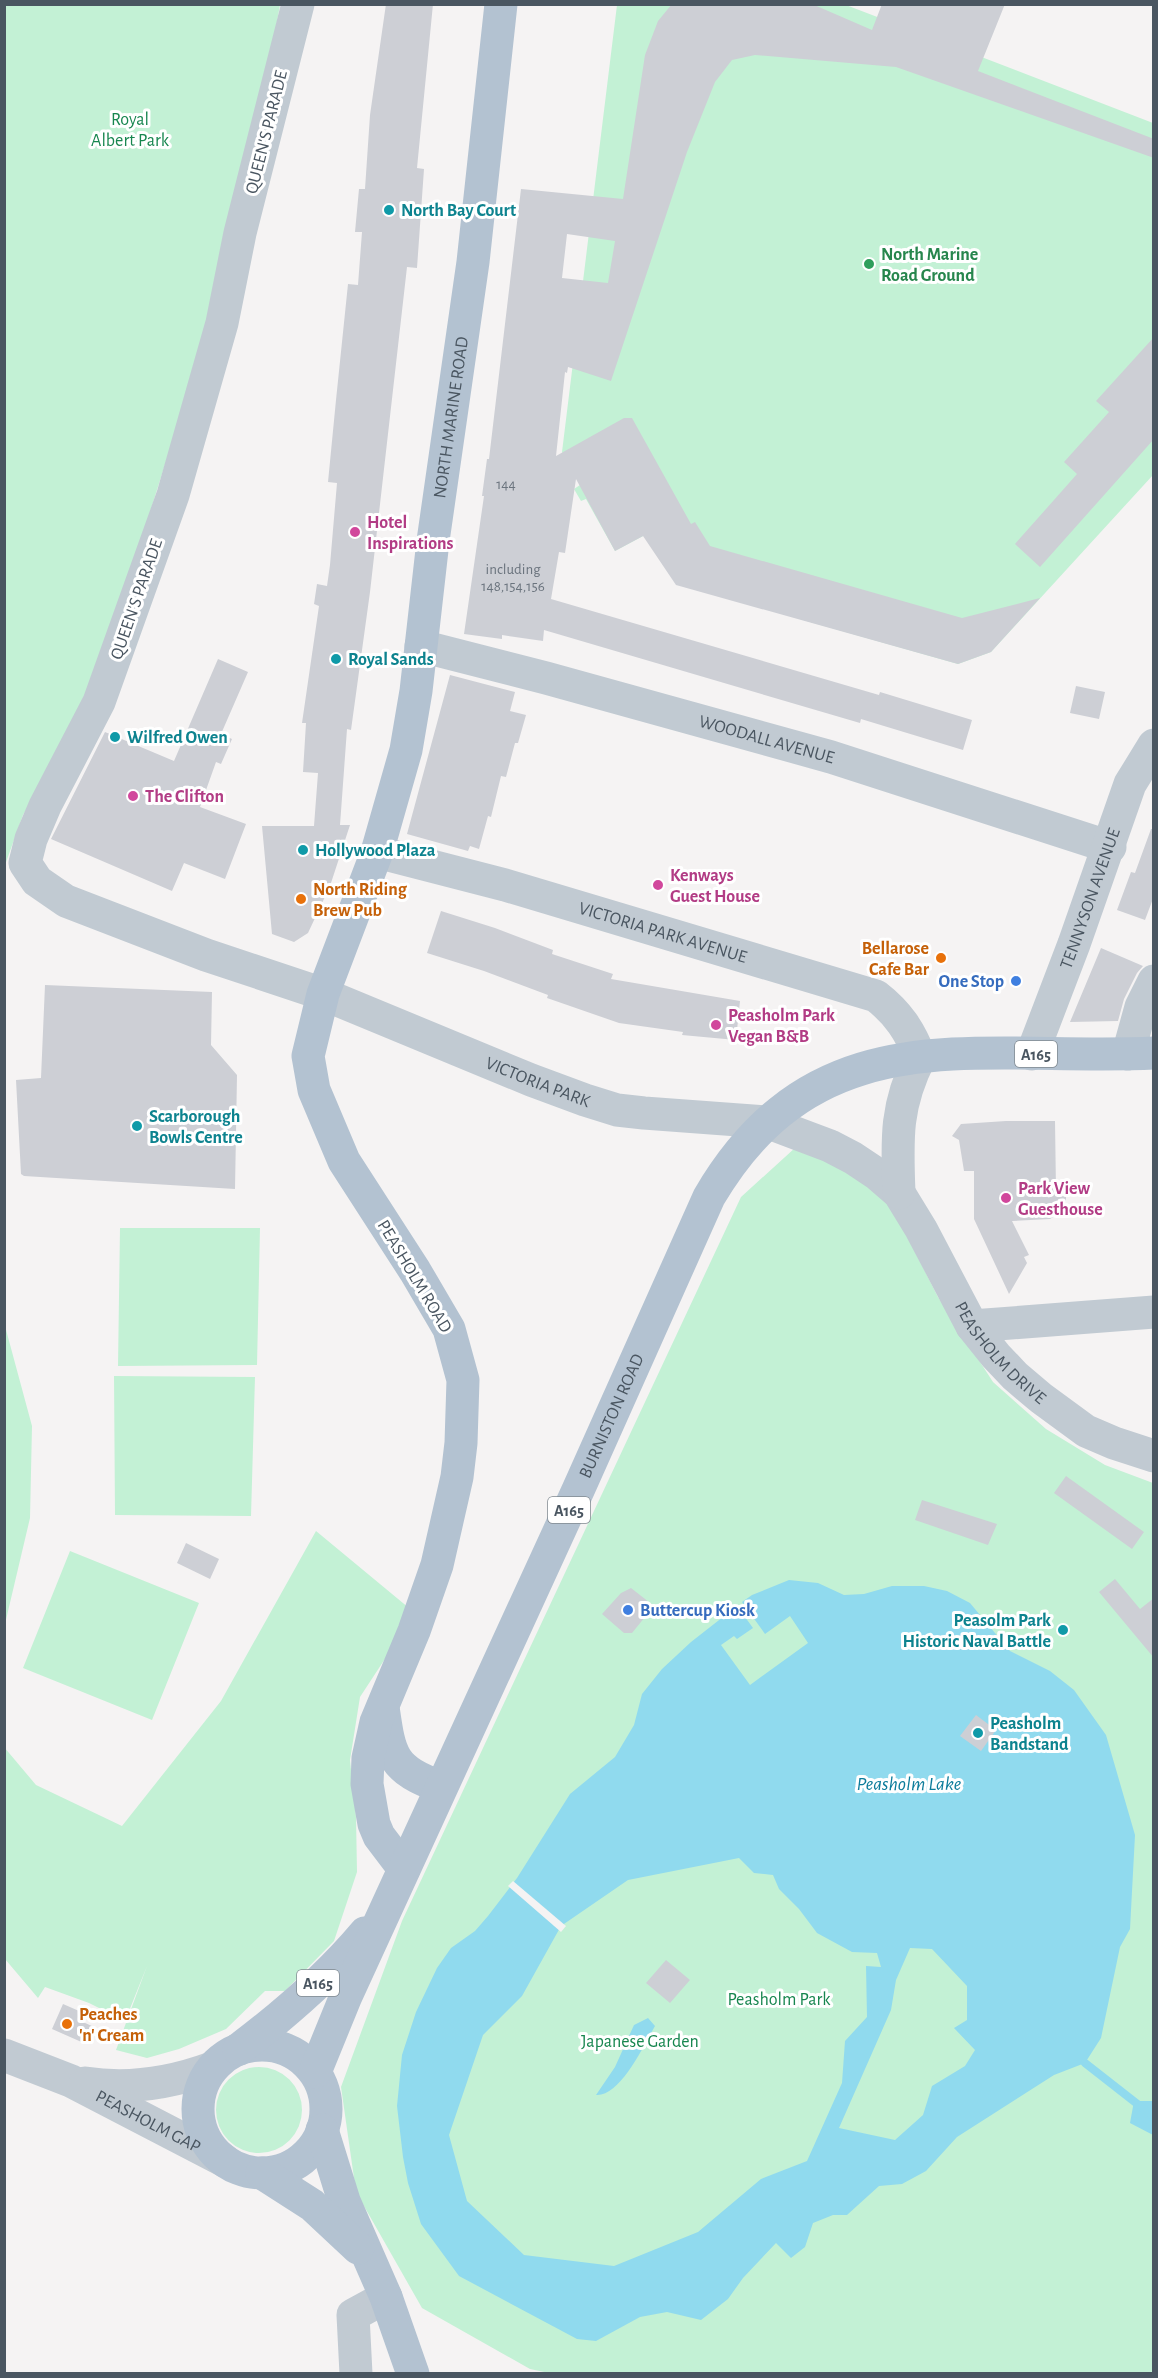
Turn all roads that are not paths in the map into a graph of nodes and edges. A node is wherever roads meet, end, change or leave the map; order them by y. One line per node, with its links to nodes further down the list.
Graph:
1 (298, 4): 9 (street, QUEEN'S PARADE)
2 (501, 4): 3 (main road, NORTH MARINE ROAD)
3 (422, 646): 6 (street, WOODALL AVENUE); 7 (main road, NORTH MARINE ROAD)
4 (1154, 723): 5 (street, TENNYSON AVENUE)
5 (1151, 750): 6 (street, TENNYSON AVENUE)
6 (1110, 847): 10 (street, TENNYSON AVENUE)
7 (376, 852): 9 (main road, NORTH MARINE ROAD); 12 (street, VICTORIA PARK AVENUE)
8 (1154, 981): 11 (street)
9 (323, 994): 13 (street, VICTORIA PARK); 18 (main road, PEASHOLM ROAD)
10 (1032, 1054): 11 (main road, A165); 12 (main road, A165)
11 (1141, 1054)
12 (920, 1057): 13 (main road, BURNISTON ROAD / A165); 14 (street, PEASHOLM DRIVE)
13 (766, 1122): 14 (street, PEASHOLM DRIVE); 19 (main road, BURNISTON ROAD / A165)
14 (899, 1193): 16 (street, PEASHOLM DRIVE)
15 (1154, 1312): 16 (street)
16 (972, 1326): 17 (street, PEASHOLM DRIVE)
17 (1154, 1456)
18 (382, 1705): 19 (main road); 20 (main road, PEASHOLM ROAD)
19 (441, 1787): 20 (main road, BURNISTON ROAD / A165)
20 (404, 1869): 21 (main road, BURNISTON ROAD / A165)
21 (387, 1907): 22 (main road, BURNISTON ROAD / A165); 25 (main road, BURNISTON ROAD / A165)
22 (238, 2049): 24 (main road, A165); 25 (main road, A165)
23 (4, 2055): 26 (street, PEASHOLM GAP)
24 (212, 2068): 26 (street, PEASHOLM GAP); 28 (main road)
25 (315, 2072): 27 (main road)
26 (71, 2081): 28 (street, PEASHOLM GAP)
27 (322, 2130): 29 (main road); 30 (main road)
28 (225, 2161): 29 (main road)
29 (262, 2173): 30 (main road)
30 (380, 2283): 31 (street); 32 (main road)
31 (356, 2373)
32 (413, 2373)

